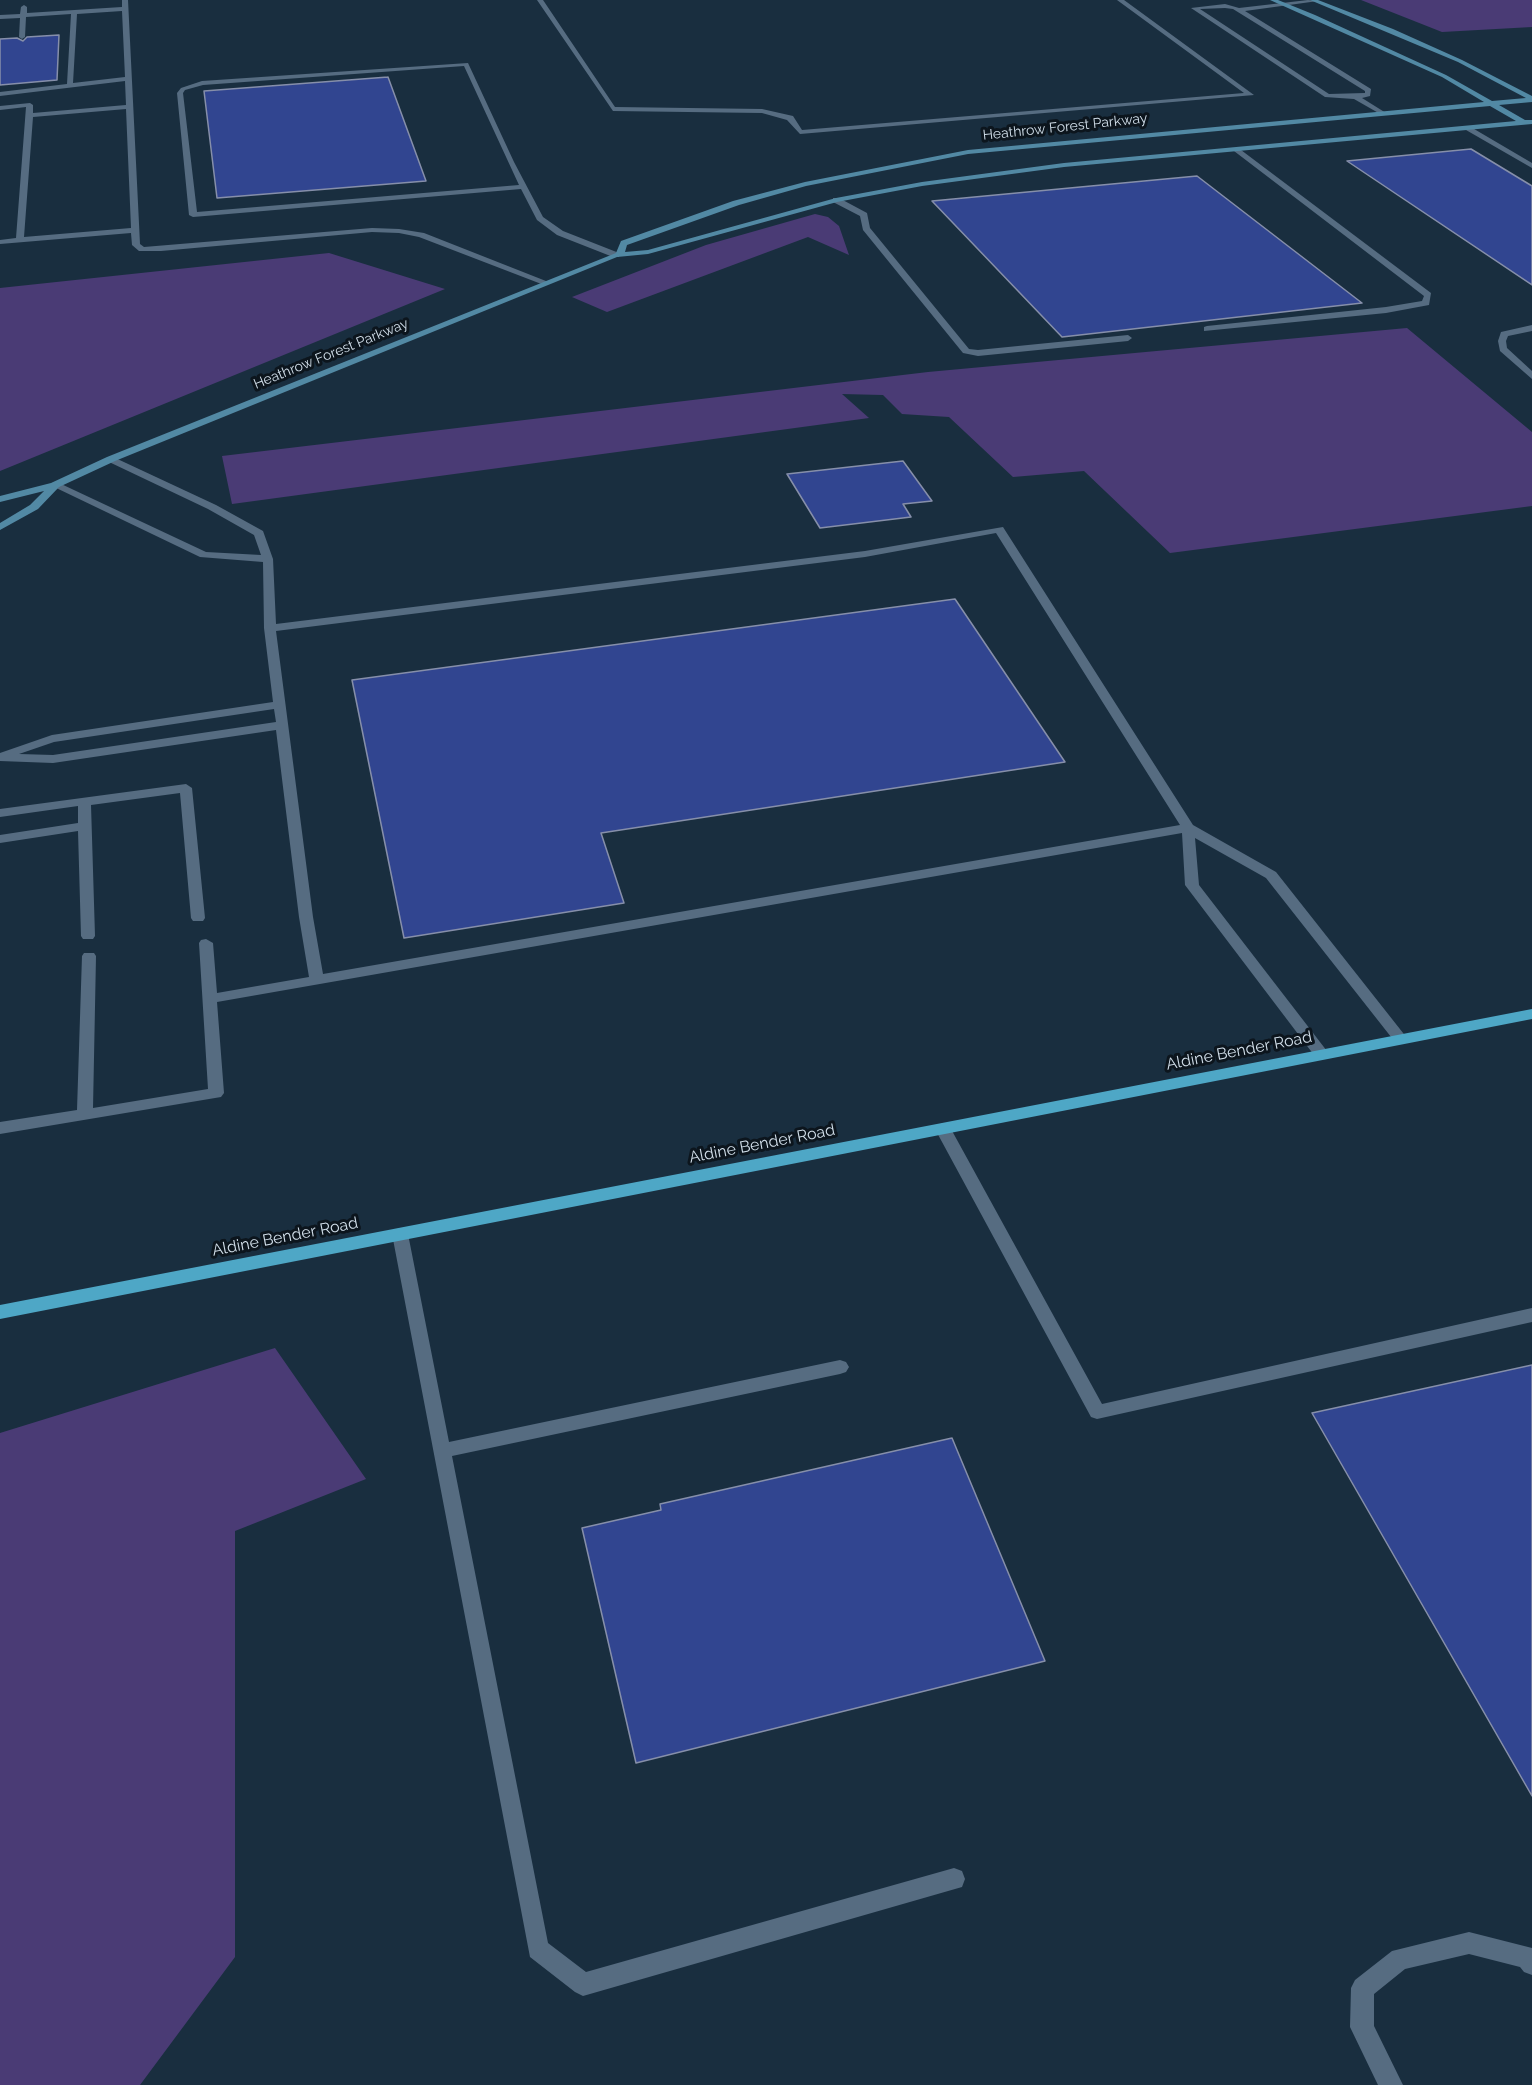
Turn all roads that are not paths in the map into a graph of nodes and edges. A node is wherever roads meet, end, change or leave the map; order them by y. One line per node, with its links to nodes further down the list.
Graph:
1 (540, 0): 2 (lane)
2 (1120, 0)
3 (1273, 0): 9 (street)
4 (1314, 0): 9 (lane); 19 (street)
5 (35, 4): 8 (lane)
6 (125, 4): 11 (lane); 15 (lane)
7 (16, 5): 8 (lane)
8 (24, 5): 12 (lane)
9 (1284, 5): 10 (lane); 21 (street)
10 (1239, 10): 18 (lane); 18 (lane)
11 (74, 12): 12 (lane); 16 (lane)
12 (23, 15): 13 (lane); 14 (lane)
13 (0, 17)
14 (22, 37)
15 (128, 79): 16 (lane); 20 (lane)
16 (70, 84): 17 (lane)
17 (0, 94)
18 (1356, 97): 24 (lane)
19 (1532, 100): 21 (street, Heathrow Forest Parkway)
20 (129, 104): 23 (lane); 38 (lane)
21 (1491, 104): 24 (street, Heathrow Forest Parkway); 25 (street)
22 (0, 108): 23 (lane)
23 (30, 111): 39 (lane)
24 (1384, 114): 27 (street, Heathrow Forest Parkway)
25 (1530, 124): 26 (street, Heathrow Forest Parkway)
26 (1469, 128): 30 (street, Heathrow Forest Parkway); 32 (lane)
27 (1201, 129): 28 (street); 31 (street, Heathrow Forest Parkway)
28 (1210, 136)
29 (1219, 143): 30 (street)
30 (1232, 149): 35 (street, Heathrow Forest Parkway); 44 (lane)
31 (891, 166): 33 (street); 41 (street, Heathrow Forest Parkway)
32 (1532, 166)
33 (901, 172)
34 (911, 178): 35 (street)
35 (922, 184): 37 (street, Heathrow Forest Parkway)
36 (522, 188): 36 (lane); 41 (lane)
37 (836, 200): 41 (street, Heathrow Forest Parkway); 45 (lane)
38 (135, 230): 39 (lane); 42 (lane)
39 (20, 240): 40 (lane)
40 (0, 242)
41 (618, 254): 42 (street, Heathrow Forest Parkway)
42 (548, 283): 47 (street, Heathrow Forest Parkway)
43 (1532, 328): 46 (lane)
44 (1207, 329)
45 (1128, 338)
46 (1532, 376)
47 (111, 459): 48 (street, Heathrow Forest Parkway); 51 (lane)
48 (55, 485): 49 (street, Heathrow Forest Parkway); 50 (street, Heathrow Forest Parkway); 51 (lane)
49 (0, 499)
50 (0, 527)
51 (268, 559): 52 (lane)
52 (270, 628): 53 (lane); 59 (lane)
53 (279, 705): 54 (lane); 55 (lane)
54 (282, 725): 55 (lane); 65 (lane)
55 (1, 757)
56 (84, 801): 57 (lane); 58 (lane); 61 (lane)
57 (0, 813)
58 (85, 826): 60 (lane); 62 (lane)
59 (1188, 828): 65 (lane); 68 (lane); 69 (lane)
60 (0, 839)
61 (198, 918)
62 (88, 936)
63 (206, 943): 66 (lane)
64 (89, 956): 70 (lane)
65 (317, 980): 66 (lane)
66 (210, 999): 70 (lane)
67 (1532, 1014): 68 (main road, Aldine Bender Road)
68 (1400, 1038): 69 (main road, Aldine Bender Road)
69 (1322, 1055): 72 (main road, Aldine Bender Road)
70 (85, 1114): 71 (lane)
71 (0, 1128)
72 (944, 1129): 73 (main road, Aldine Bender Road); 75 (lane)
73 (400, 1234): 74 (main road, Aldine Bender Road); 77 (lane)
74 (0, 1312)
75 (1532, 1316)
76 (840, 1367): 77 (lane)
77 (442, 1451): 78 (lane)
78 (954, 1880)
79 (1532, 1964): 80 (lane)
80 (1391, 2085)

